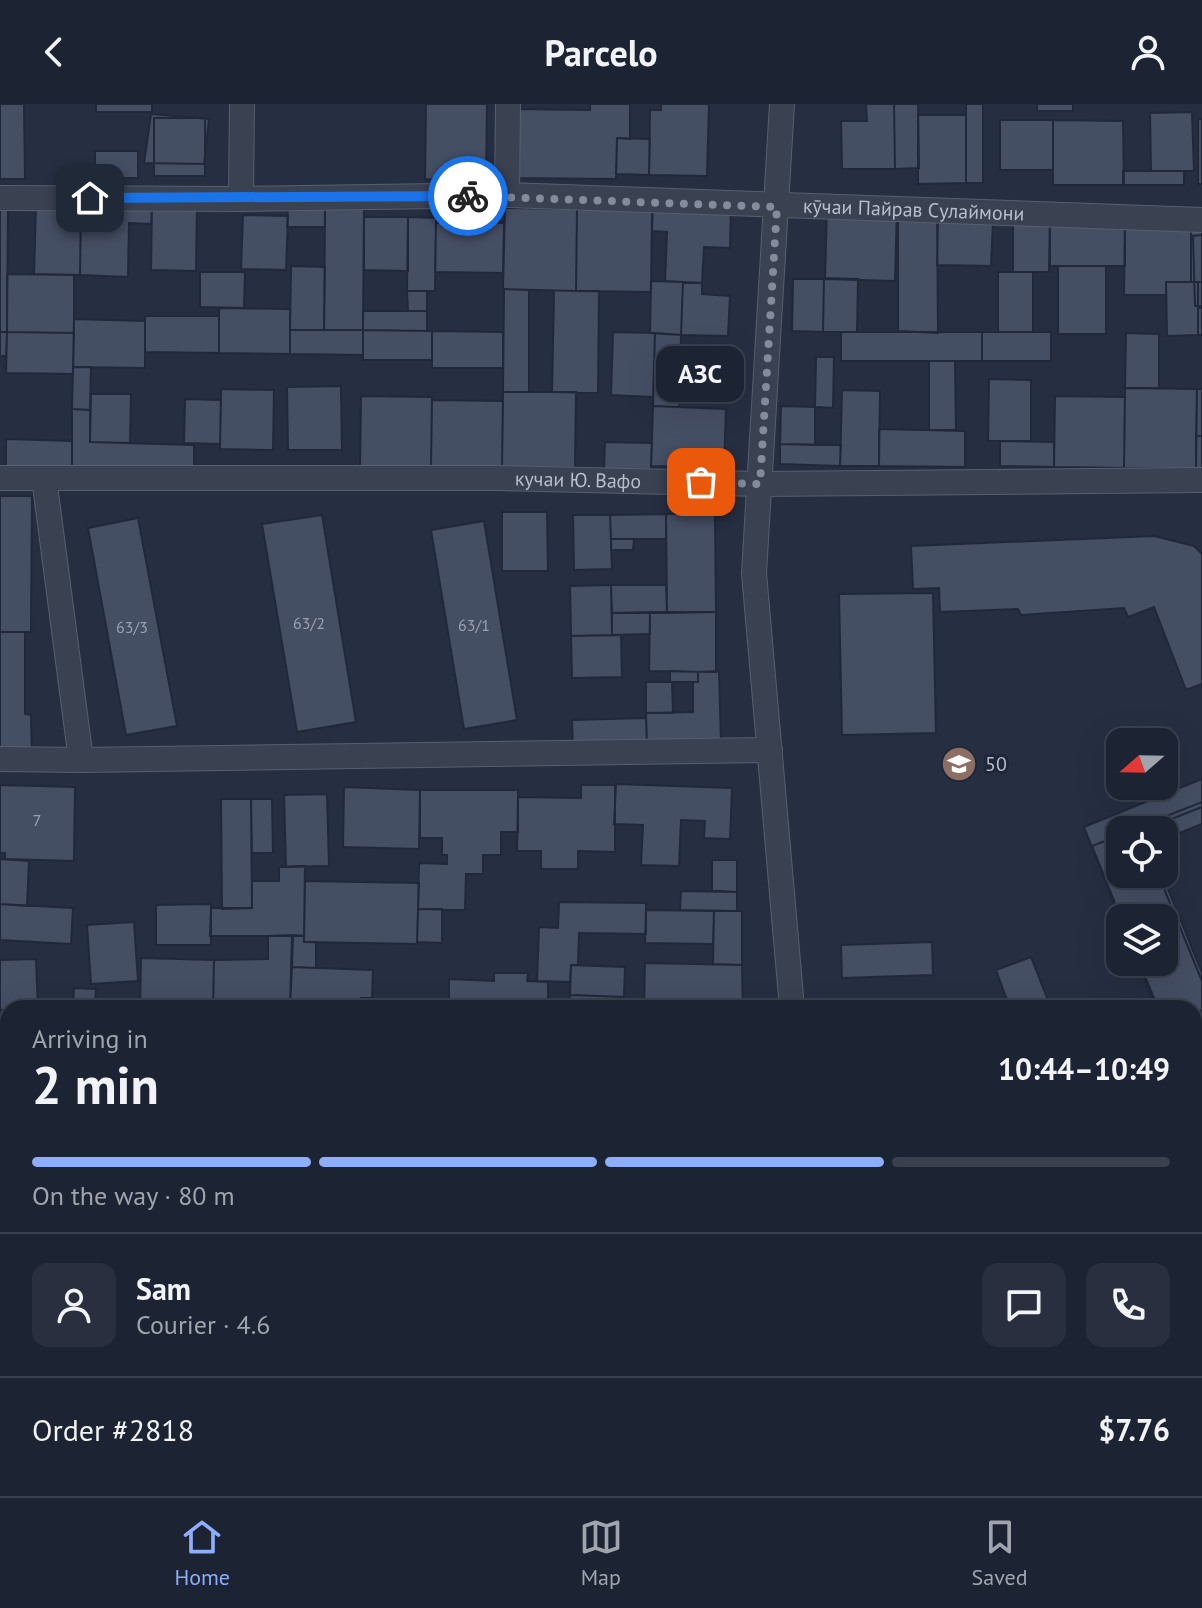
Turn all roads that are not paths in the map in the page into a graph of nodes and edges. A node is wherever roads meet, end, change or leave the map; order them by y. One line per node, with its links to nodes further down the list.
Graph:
1 (242, 104): 6 (street)
2 (508, 104): 4 (street)
3 (782, 104): 7 (street)
4 (507, 195): 6 (street, кӯчаи Пайрав Сулаймони); 7 (street, кӯчаи Пайрав Сулаймони)
5 (0, 198): 6 (street, кӯчаи Пайрав Сулаймони)
6 (241, 199)
7 (777, 207): 8 (street, кӯчаи Пайрав Сулаймони); 12 (street)
8 (1202, 220)
9 (0, 478): 10 (street, кучаи Ю. Вафо)
10 (44, 478): 12 (street, кучаи Ю. Вафо); 15 (street)
11 (1202, 480): 12 (street, кучаи Ю. Вафо)
12 (760, 484): 13 (street)
13 (770, 750): 15 (street); 16 (street)
14 (0, 759): 15 (street)
15 (81, 760)
16 (791, 1000)

